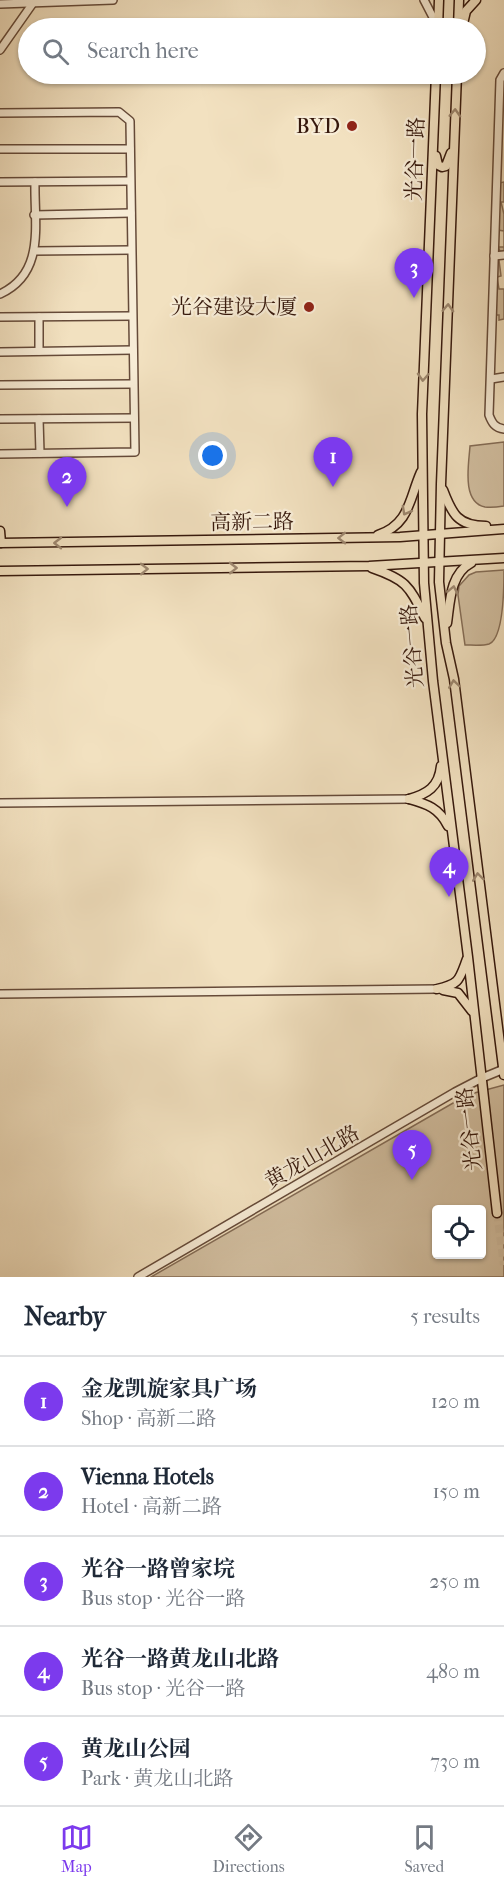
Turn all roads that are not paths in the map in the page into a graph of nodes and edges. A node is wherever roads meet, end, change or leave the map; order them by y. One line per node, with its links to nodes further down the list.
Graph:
1 (113, 0): 6 (street)
2 (424, 0): 9 (street)
3 (439, 0): 10 (main road)
4 (459, 0): 11 (main road)
5 (476, 0): 12 (main road)
6 (33, 3): 7 (street); 8 (street)
7 (0, 4)
8 (22, 18)
9 (433, 18)
10 (438, 18)
11 (460, 18)
12 (464, 18)
13 (18, 24): 14 (street)
14 (0, 50)
15 (504, 73): 31 (street)
16 (436, 84): 19 (main road, 光谷一路)
17 (457, 84): 20 (main road, 光谷一路, one-way to 17)
18 (0, 113): 22 (street)
19 (434, 137): 20 (main road); 49 (main road, 光谷一路, one-way to 49)
20 (454, 137): 50 (main road, 光谷一路, one-way to 20)
21 (0, 149): 22 (street)
22 (130, 149): 23 (street)
23 (130, 181): 25 (street); 26 (street)
24 (0, 182): 25 (street)
25 (35, 182): 27 (street)
26 (131, 213): 27 (street); 28 (street)
27 (34, 215): 29 (street)
28 (131, 250): 29 (street); 33 (street)
29 (34, 251): 32 (street)
30 (504, 255): 31 (street)
31 (494, 256): 40 (street)
32 (0, 294)
33 (132, 316): 35 (street); 36 (street)
34 (0, 317): 35 (street)
35 (39, 317): 37 (street)
36 (133, 350): 37 (street); 41 (street)
37 (39, 351): 38 (street)
38 (0, 352)
39 (504, 377): 40 (street)
40 (491, 379): 46 (street)
41 (134, 384): 42 (street); 43 (street)
42 (0, 385)
43 (134, 418): 45 (street); 47 (street)
44 (0, 419): 45 (street)
45 (39, 419): 47 (street)
46 (504, 429)
47 (40, 453): 48 (street)
48 (0, 454)
49 (424, 467): 54 (main road, 光谷一路); 55 (main road, one-way to 55)
50 (441, 484): 51 (main road); 53 (main road, 光谷一路)
51 (504, 528): 53 (main road, 高新二路)
52 (0, 531): 56 (main road)
53 (440, 535): 54 (main road, 高新二路); 60 (main road, 光谷一路)
54 (422, 536): 55 (main road, 高新二路); 59 (main road, 光谷一路)
55 (369, 538): 56 (main road, 高新二路, one-way to 56)
56 (0, 543)
57 (504, 558): 58 (main road)
58 (478, 560): 60 (main road); 64 (main road, one-way to 58)
59 (423, 563): 60 (main road); 61 (main road); 63 (main road, 光谷一路)
60 (439, 563): 64 (main road, 光谷一路)
61 (369, 566): 62 (main road, one-way to 61); 63 (main road)
62 (0, 571)
63 (427, 622): 65 (main road, 光谷一路)
64 (445, 632): 73 (main road, 光谷一路, one-way to 64)
65 (442, 757): 66 (main road); 68 (main road, 光谷一路)
66 (409, 799): 67 (street); 68 (main road)
67 (0, 802)
68 (451, 831): 69 (main road, 光谷一路)
69 (468, 957): 70 (main road); 72 (main road, 光谷一路)
70 (437, 989): 71 (street); 72 (main road)
71 (0, 994)
72 (475, 1015): 75 (main road, 光谷一路)
73 (504, 1069): 74 (main road, 光谷一路); 75 (street, 黄龙山北路)
74 (504, 1075)
75 (482, 1078): 76 (main road, 光谷一路); 77 (street, 黄龙山北路)
76 (497, 1213)
77 (138, 1277)

